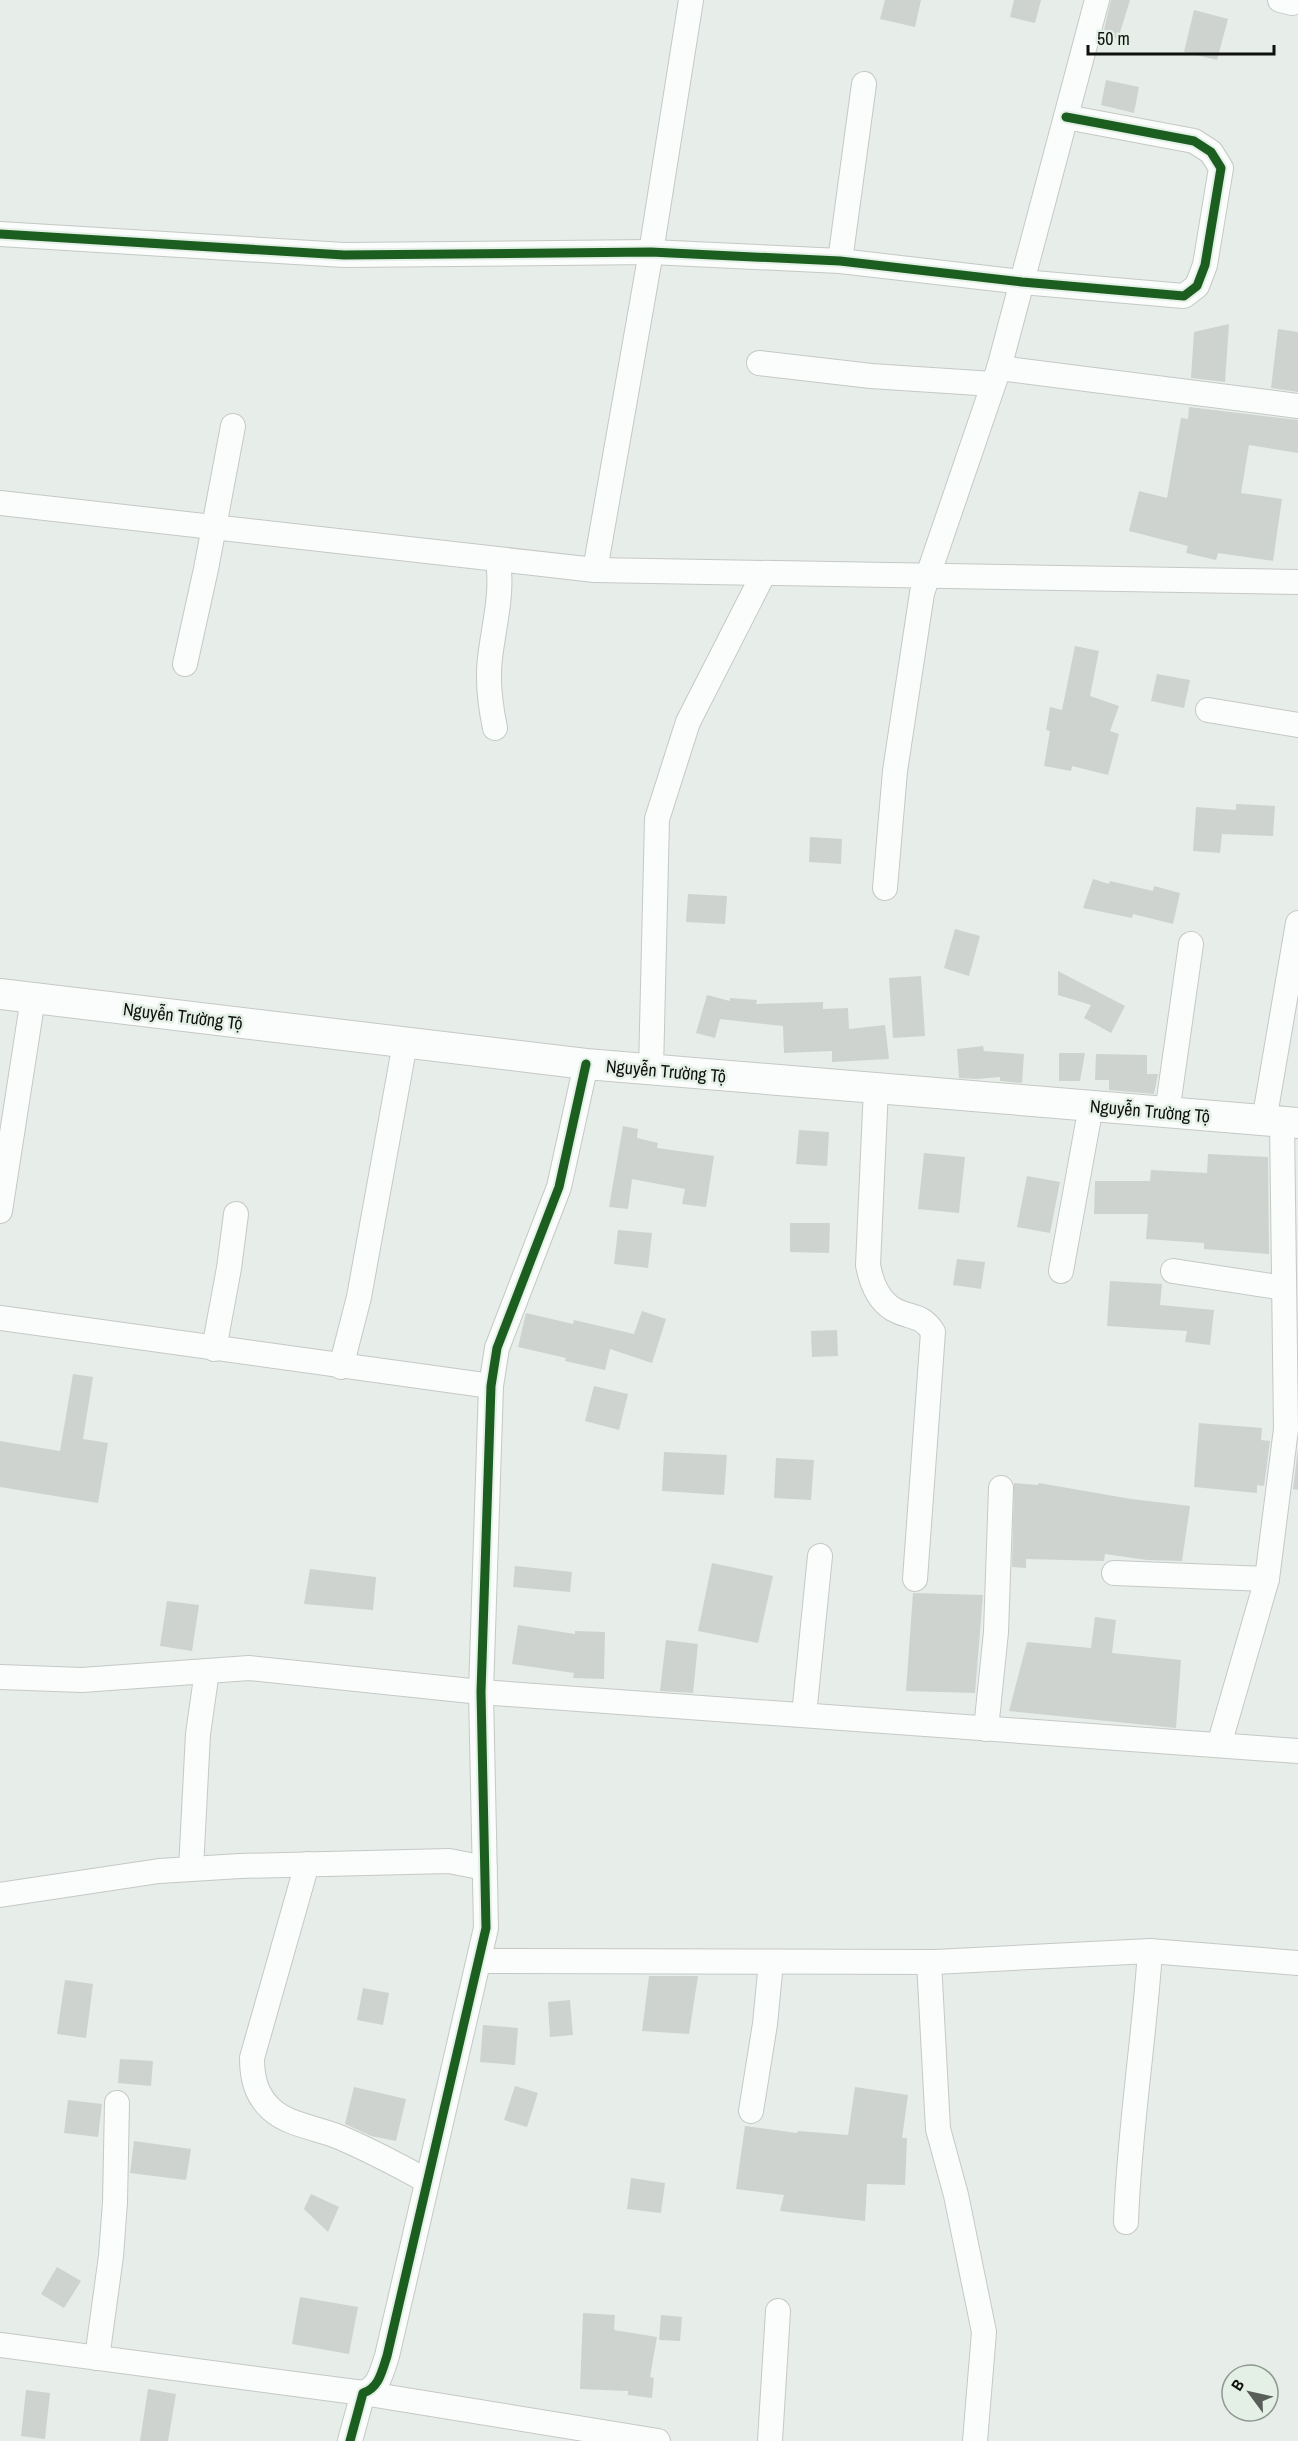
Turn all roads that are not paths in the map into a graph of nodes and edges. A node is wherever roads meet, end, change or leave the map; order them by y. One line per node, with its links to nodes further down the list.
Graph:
1 (691, 0): 6 (street)
2 (1097, 0): 4 (street)
3 (864, 84): 7 (street)
4 (1066, 117): 8 (street); 8 (street)
5 (0, 234): 6 (street)
6 (651, 252): 7 (street); 16 (street)
7 (840, 261): 8 (street)
8 (1022, 282): 10 (street)
9 (759, 363): 10 (street)
10 (996, 376): 11 (street); 18 (street)
11 (1298, 406)
12 (232, 426): 14 (street)
13 (0, 503): 14 (street)
14 (214, 527): 15 (street); 20 (street)
15 (498, 560): 16 (street); 23 (street)
16 (596, 570): 17 (street)
17 (764, 573): 18 (street); 31 (street)
18 (928, 575): 19 (street); 24 (street)
19 (1298, 582)
20 (185, 664)
21 (1208, 710): 22 (street)
22 (1298, 725)
23 (495, 728)
24 (885, 888)
25 (1298, 923): 35 (street)
26 (1191, 944): 34 (street)
27 (0, 994): 28 (main road, Nguyễn Trường Tộ)
28 (33, 998): 29 (main road, Nguyễn Trường Tộ); 36 (street)
29 (405, 1043): 30 (main road, Nguyễn Trường Tộ); 43 (street)
30 (586, 1064): 31 (main road, Nguyễn Trường Tộ); 44 (street)
31 (651, 1070): 32 (main road, Nguyễn Trường Tộ)
32 (876, 1088): 33 (main road, Nguyễn Trường Tộ); 48 (street)
33 (1091, 1106): 34 (main road, Nguyễn Trường Tộ); 38 (street)
34 (1167, 1113): 35 (main road, Nguyễn Trường Tộ)
35 (1281, 1122): 40 (street)
36 (0, 1210)
37 (236, 1214): 42 (street)
38 (1061, 1271)
39 (1173, 1271): 40 (street)
40 (1284, 1288): 49 (street)
41 (0, 1318): 42 (street)
42 (214, 1349): 43 (street)
43 (341, 1367): 44 (street)
44 (491, 1386): 52 (street)
45 (1001, 1488): 54 (street)
46 (820, 1556): 53 (street)
47 (1114, 1573): 49 (street)
48 (915, 1578)
49 (1267, 1579): 55 (street)
50 (207, 1671): 51 (street); 52 (street); 59 (street)
51 (0, 1677)
52 (481, 1692): 53 (street); 58 (street)
53 (804, 1715): 54 (street)
54 (986, 1729): 55 (street)
55 (1219, 1745): 56 (street)
56 (1298, 1751)
57 (307, 1864): 58 (street); 59 (street); 68 (street)
58 (485, 1868): 62 (street)
59 (191, 1869): 60 (street)
60 (0, 1895)
61 (1150, 1952): 64 (street); 65 (street); 69 (street)
62 (478, 1961): 63 (street); 68 (street)
63 (771, 1962): 64 (street); 67 (street)
64 (929, 1962): 77 (street)
65 (1298, 1963)
66 (117, 2103): 72 (street)
67 (751, 2111)
68 (427, 2181): 73 (street)
69 (1126, 2222)
70 (778, 2311): 76 (street)
71 (0, 2345): 72 (street)
72 (97, 2358): 73 (street)
73 (363, 2394): 74 (street); 75 (street)
74 (350, 2441)
75 (658, 2441)
76 (770, 2441)
77 (975, 2441)

